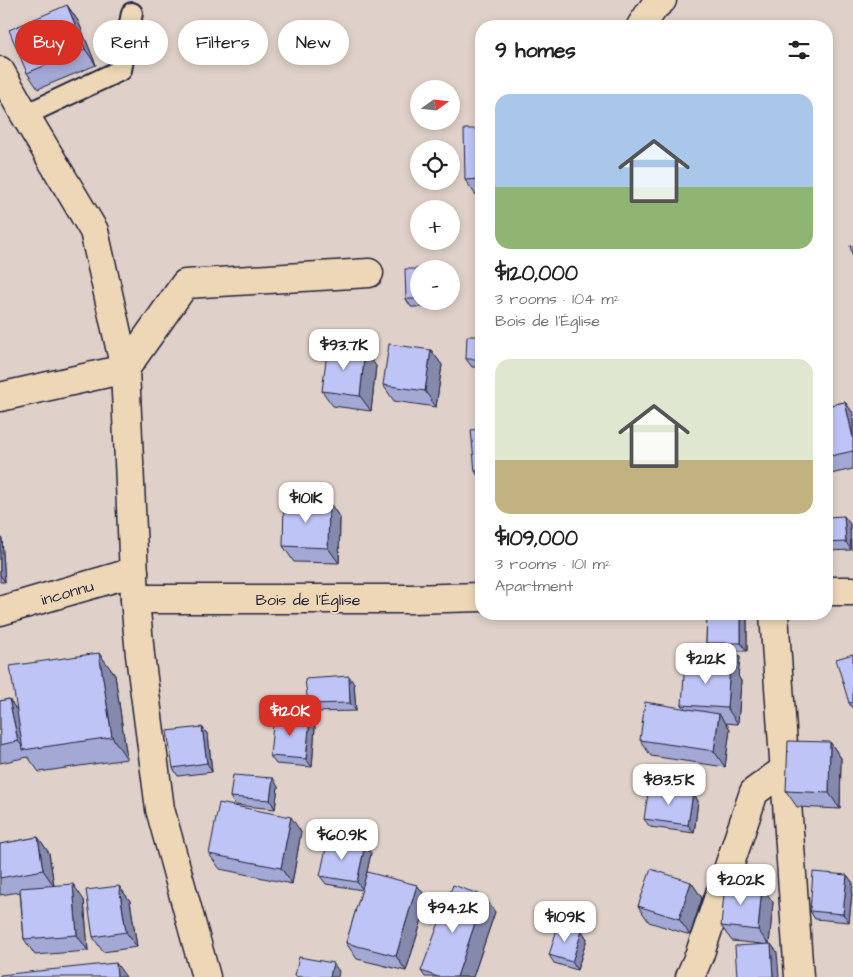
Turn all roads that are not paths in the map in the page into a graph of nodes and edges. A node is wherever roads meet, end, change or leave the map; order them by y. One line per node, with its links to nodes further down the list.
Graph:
1 (662, 0): 3 (street)
2 (132, 13): 5 (lane)
3 (644, 20)
4 (0, 71): 5 (street)
5 (25, 115): 7 (street)
6 (370, 273): 7 (street)
7 (125, 369): 8 (street); 9 (street)
8 (0, 397)
9 (134, 585): 12 (street, Bois de l'Église); 13 (street, inconnu); 16 (street)
10 (833, 591): 11 (street)
11 (853, 591)
12 (475, 597)
13 (0, 611)
14 (774, 620): 15 (street)
15 (786, 769): 17 (street); 18 (street)
16 (206, 977)
17 (690, 977)
18 (799, 977)

